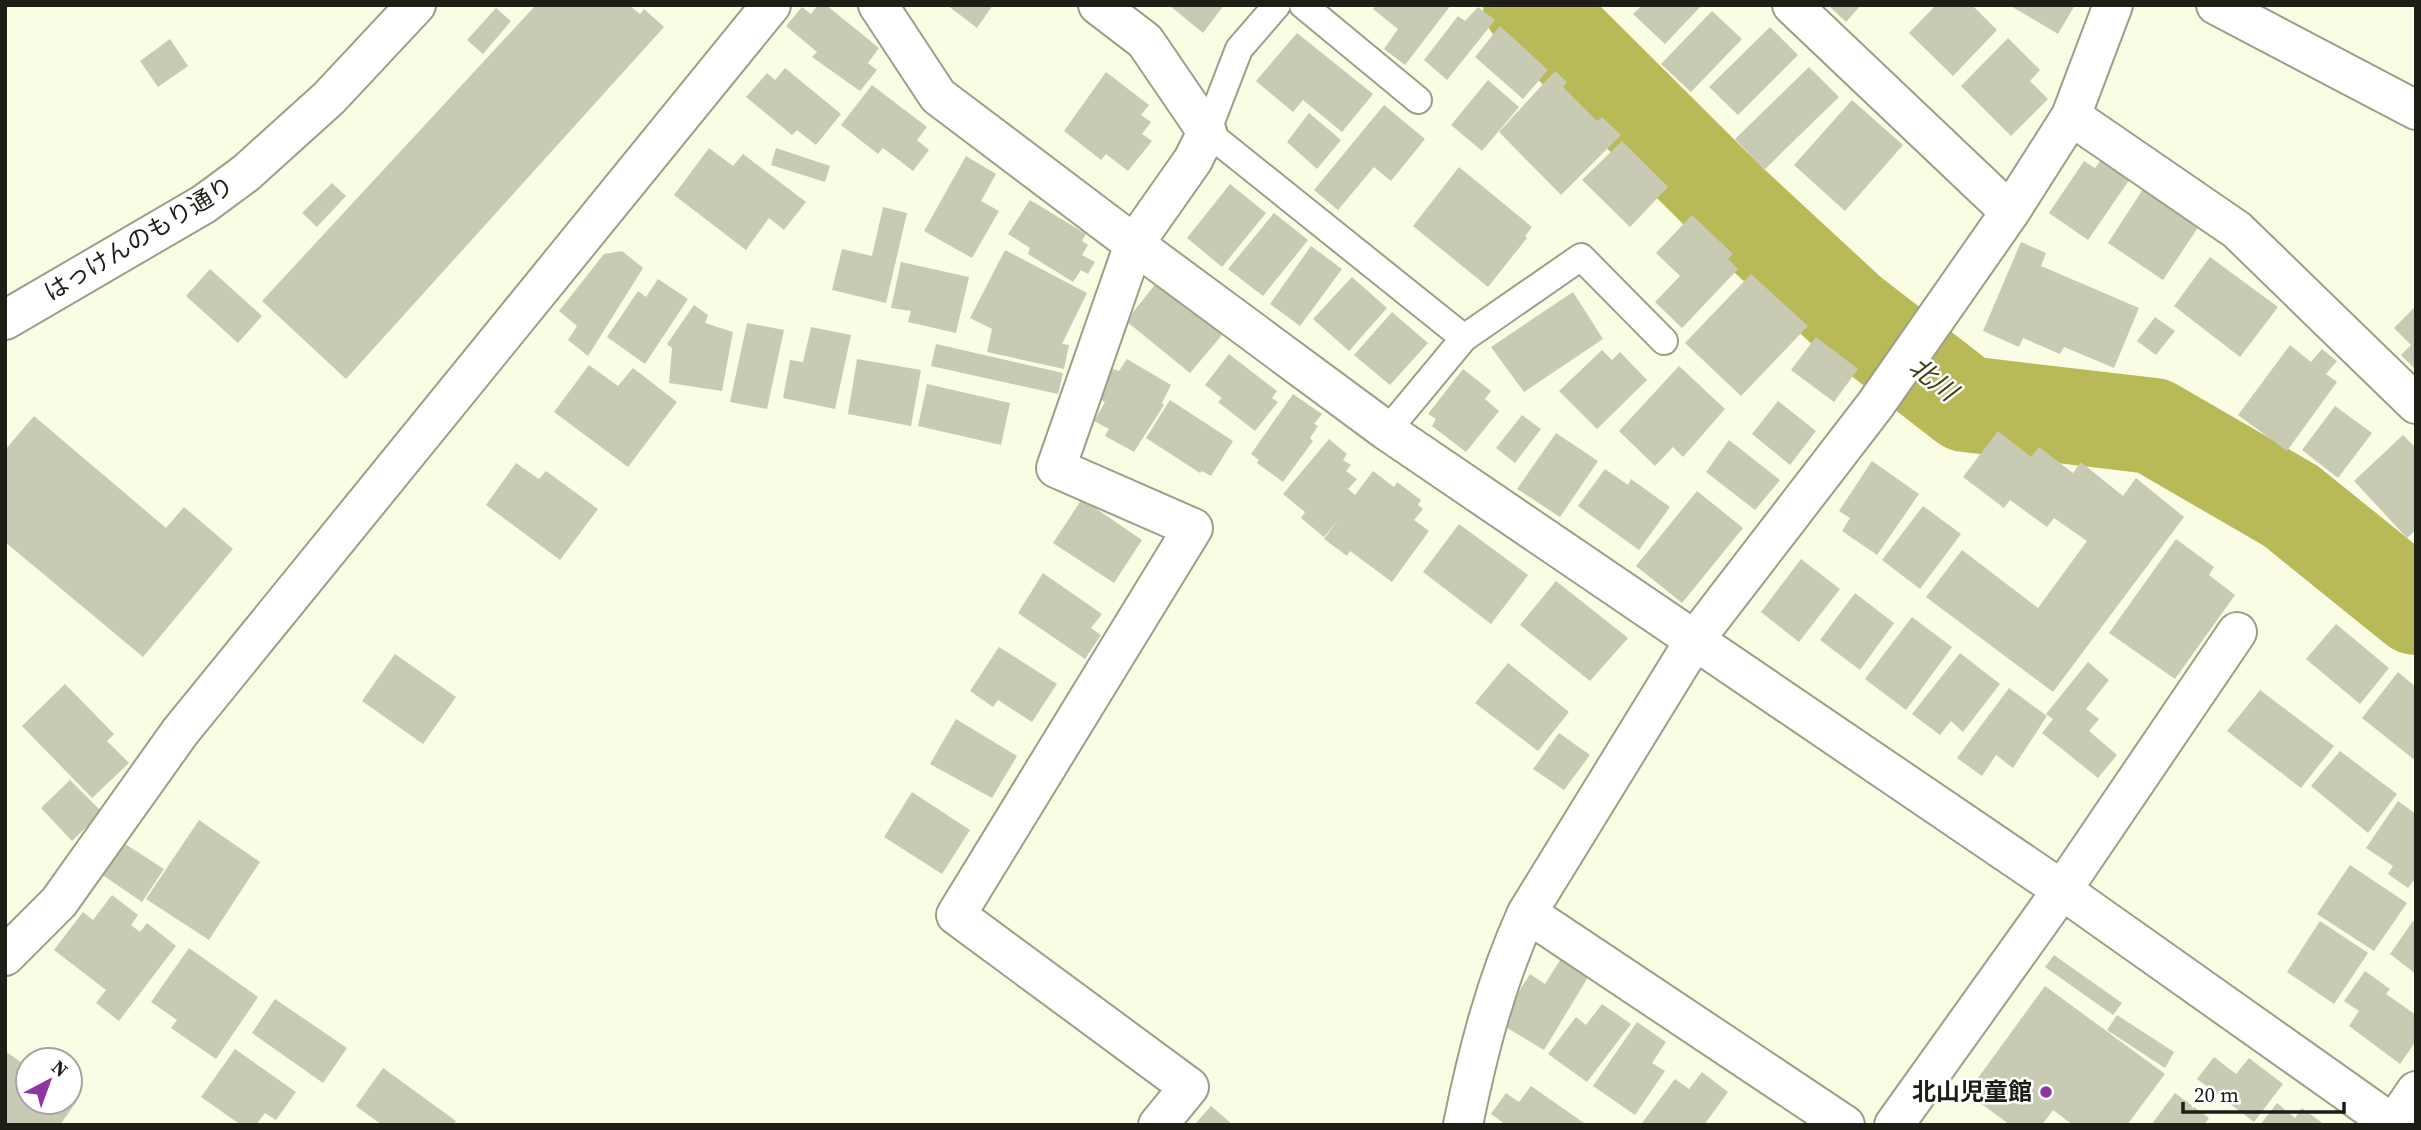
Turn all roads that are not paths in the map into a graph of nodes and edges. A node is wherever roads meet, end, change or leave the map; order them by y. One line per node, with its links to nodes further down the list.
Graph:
1 (416, 5): 16 (street, はっけんのもり通り)
2 (771, 5): 25 (street)
3 (878, 5): 15 (street)
4 (1098, 5): 13 (street)
5 (1277, 5): 13 (lane)
6 (1303, 5): 10 (lane)
7 (1792, 5): 14 (street)
8 (2113, 5): 12 (street)
9 (2216, 5): 11 (street)
10 (1418, 100)
11 (2416, 110)
12 (2071, 116): 14 (street); 19 (street)
13 (1207, 132): 15 (street); 17 (lane)
14 (2010, 212): 22 (street)
15 (1134, 244): 20 (street); 27 (street)
16 (5, 320)
17 (1464, 338): 18 (lane); 20 (lane)
18 (1664, 341)
19 (2416, 404)
20 (1387, 430): 22 (street)
21 (2237, 632): 23 (street)
22 (1696, 638): 23 (street); 24 (street)
23 (2062, 890): 30 (street); 31 (street)
24 (1527, 914): 28 (street); 29 (street)
25 (5, 956)
26 (2416, 1091): 31 (street)
27 (1158, 1125)
28 (1463, 1125)
29 (1845, 1125)
30 (1894, 1125)
31 (2394, 1125)

